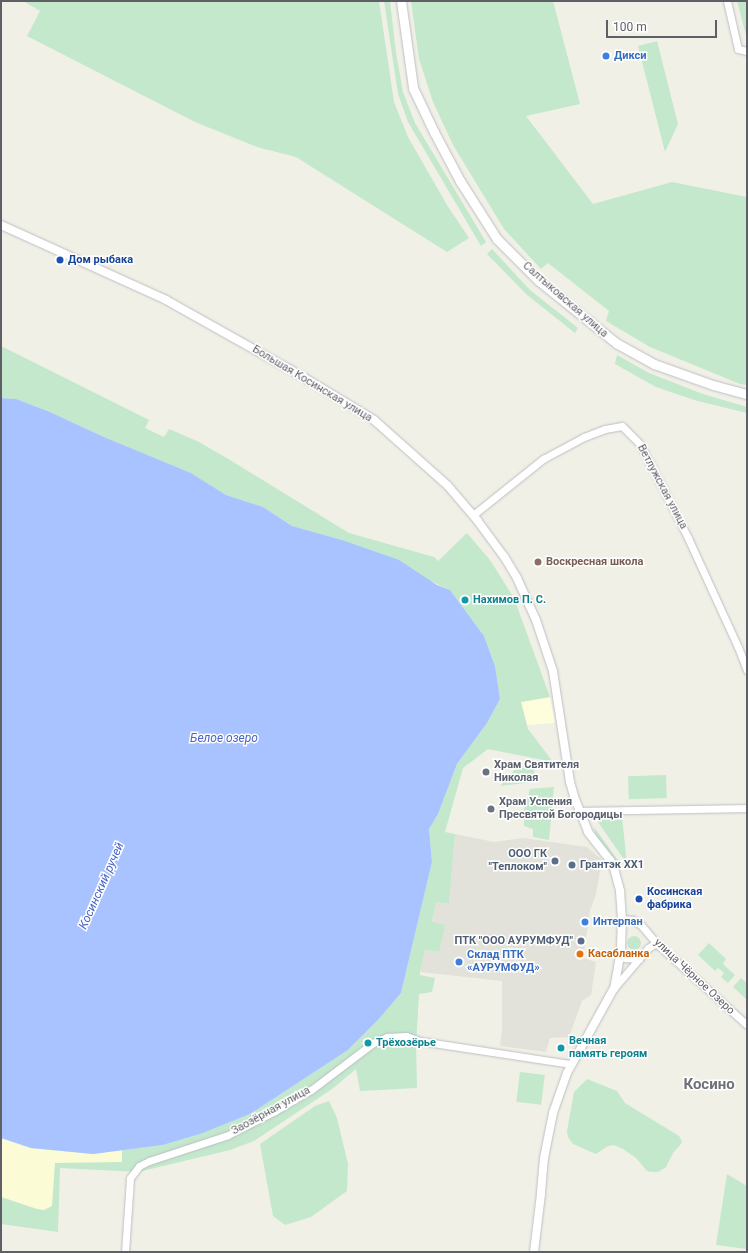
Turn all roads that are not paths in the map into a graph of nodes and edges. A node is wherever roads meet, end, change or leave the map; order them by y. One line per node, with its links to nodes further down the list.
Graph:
1 (401, 1): 5 (main road, Салтыковская улица)
2 (727, 1): 3 (street)
3 (747, 52)
4 (1, 224): 6 (street, Большая Косинская улица)
5 (747, 394)
6 (473, 515): 7 (street, Ветлужская улица); 9 (street, Большая Косинская улица)
7 (747, 670)
8 (747, 808): 9 (street)
9 (578, 811): 10 (street, Большая Косинская улица)
10 (622, 919): 11 (street, улица Чёрное Озеро); 12 (street, Большая Косинская улица)
11 (656, 943): 13 (street); 15 (street, улица Чёрное Озеро)
12 (621, 950): 13 (street); 14 (street, Большая Косинская улица)
13 (639, 959): 14 (street)
14 (614, 988): 16 (street, Большая Косинская улица)
15 (747, 1025)
16 (571, 1064): 17 (street, Заозёрная улица); 18 (street, Большая Косинская улица)
17 (126, 1250)
18 (534, 1252)

